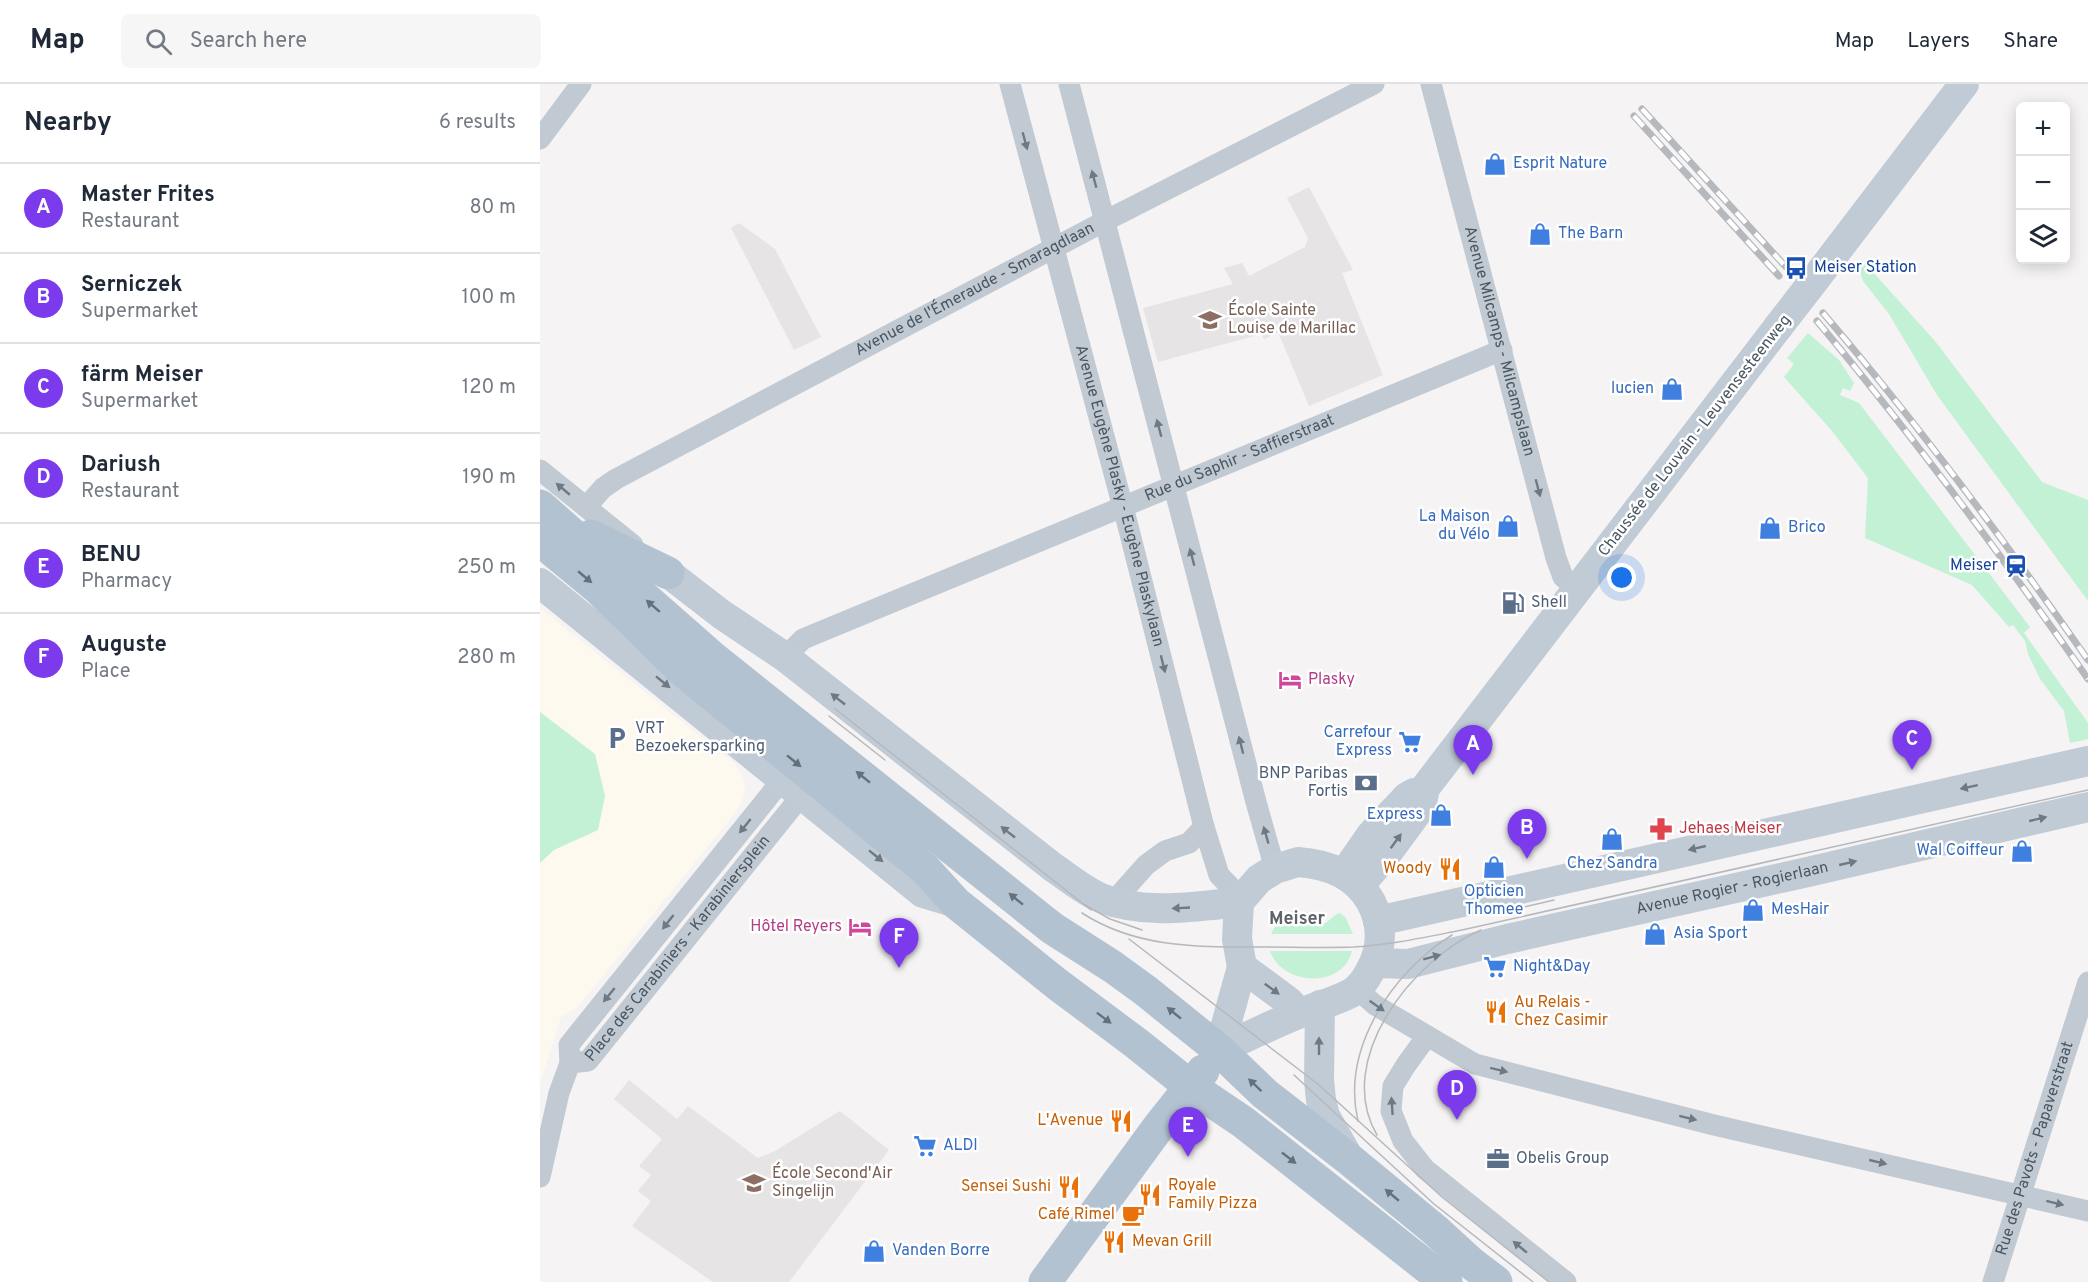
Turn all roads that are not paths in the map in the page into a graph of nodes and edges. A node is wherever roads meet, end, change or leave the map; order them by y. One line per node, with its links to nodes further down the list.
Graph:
1 (580, 84): 7 (street)
2 (1010, 84): 9 (street, Avenue Eugène Plasky - Eugène Plaskylaan, one-way to 9)
3 (1069, 84): 8 (street, one-way to 3)
4 (1374, 84): 8 (street, Avenue de l'Émeraude - Smaragdlaan)
5 (1431, 84): 10 (street, Avenue Milcamps - Milcampslaan)
6 (1964, 84): 17 (main road, Chaussée de Louvain - Leuvensesteenweg, bridge)
7 (540, 139)
8 (1105, 221): 9 (street, Avenue de l'Émeraude - Smaragdlaan); 12 (street, one-way to 8)
9 (1053, 248): 13 (street, Avenue Eugène Plasky - Eugène Plaskylaan); 14 (street, Avenue de l'Émeraude - Smaragdlaan)
10 (1502, 350): 12 (street, Rue du Saphir - Saffierstraat); 17 (street, Avenue Milcamps - Milcampslaan, one-way to 17)
11 (540, 470): 14 (street, one-way to 11)
12 (1174, 485): 13 (street, Rue du Saphir - Saffierstraat); 25 (street, one-way to 12)
13 (1123, 506): 18 (street, Rue du Saphir - Saffierstraat); 22 (street, Avenue Eugène Plasky - Eugène Plaskylaan, one-way to 22)
14 (556, 519): 15 (main road); 29 (main road, one-way to 29); 37 (main road, one-way to 14)
15 (668, 573): 18 (main road)
16 (540, 583): 20 (main road, one-way to 20)
17 (1577, 589): 26 (main road, Chaussée de Louvain - Leuvensesteenweg)
18 (785, 657): 27 (main road, one-way to 18)
19 (2088, 761): 30 (main road, one-way to 30)
20 (791, 788): 29 (main road, one-way to 29); 40 (street, Place des Carabiniers - Karabiniersplein)
21 (2088, 807): 31 (main road, Avenue Rogier - Rogierlaan, one-way to 21)
22 (1204, 827): 23 (street); 24 (street, Avenue Eugène Plasky - Eugène Plaskylaan)
23 (1189, 843): 24 (street); 27 (street)
24 (1213, 854): 28 (street, Avenue Eugène Plasky - Eugène Plaskylaan)
25 (1275, 869): 26 (main road); 28 (main road)
26 (1352, 880): 30 (main road)
27 (1120, 894): 28 (main road, one-way to 27)
28 (1240, 901): 32 (main road)
29 (956, 903): 38 (main road, one-way to 38)
30 (1378, 921): 31 (main road)
31 (1375, 963): 34 (main road)
32 (1242, 967): 35 (main road, one-way to 35); 37 (main road)
33 (2088, 982): 41 (street, Rue des Pavots - Papaverstraat)
34 (1357, 989): 35 (main road); 36 (street, one-way to 36)
35 (1310, 1009): 37 (main road); 39 (main road, one-way to 35)
36 (1427, 1036): 41 (street, one-way to 41); 46 (street, one-way to 36)
37 (1219, 1050): 38 (main road); 39 (main road, one-way to 37)
38 (1191, 1087): 43 (main road); 44 (main road, one-way to 44)
39 (1350, 1160): 45 (main road, one-way to 39)
40 (540, 1177)
41 (2021, 1195): 42 (street, one-way to 42); 47 (street, Rue des Pavots - Papaverstraat)
42 (2088, 1211)
43 (1045, 1282)
44 (1446, 1282)
45 (1496, 1282)
46 (1566, 1282)
47 (1993, 1282)

